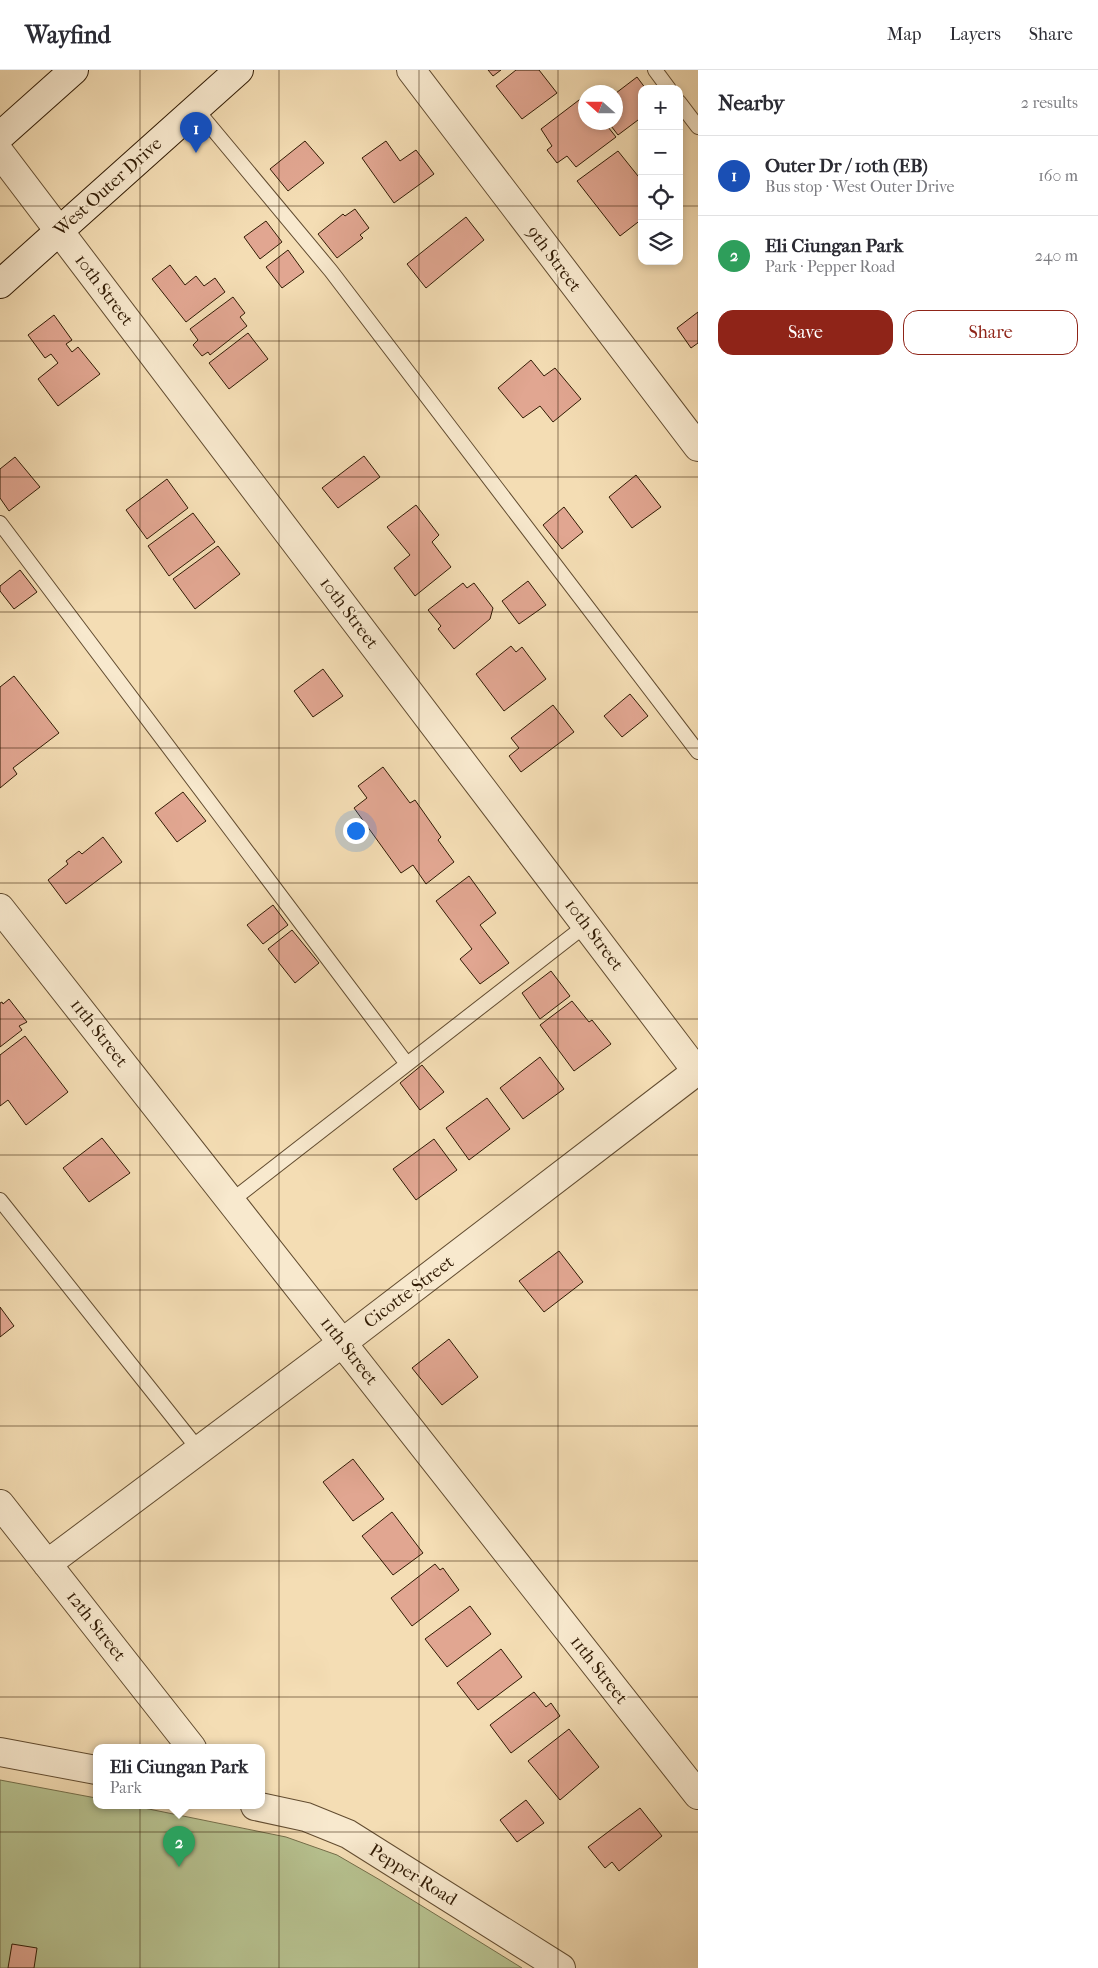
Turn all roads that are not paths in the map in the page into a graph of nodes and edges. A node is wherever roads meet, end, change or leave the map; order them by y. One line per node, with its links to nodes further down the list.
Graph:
1 (74, 70): 9 (street)
2 (239, 70): 7 (street, West Outer Drive)
3 (411, 70): 13 (street, 9th Street)
4 (655, 70): 5 (lane)
5 (666, 85)
6 (683, 107): 8 (lane)
7 (196, 109): 11 (street, West Outer Drive); 15 (lane)
8 (698, 127)
9 (0, 136)
10 (0, 153): 11 (street, 10th Street)
11 (59, 231): 12 (street, West Outer Drive); 17 (street, 10th Street)
12 (0, 284)
13 (698, 447)
14 (0, 523): 18 (lane)
15 (698, 752)
16 (0, 908): 21 (street, 11th Street)
17 (586, 925): 18 (lane); 19 (street, 10th Street)
18 (407, 1064): 21 (lane)
19 (697, 1072): 22 (street, Cicotte Street)
20 (0, 1200): 23 (lane)
21 (231, 1201): 22 (street, 11th Street)
22 (342, 1342): 23 (street, Cicotte Street); 29 (street, 11th Street)
23 (199, 1450): 25 (street, Cicotte Street)
24 (0, 1504): 25 (street, 12th Street)
25 (47, 1564): 26 (street, 12th Street)
26 (189, 1744)
27 (0, 1752): 28 (street)
28 (93, 1769)
29 (698, 1795)
30 (265, 1808): 31 (street, Pepper Road)
31 (560, 1968)

